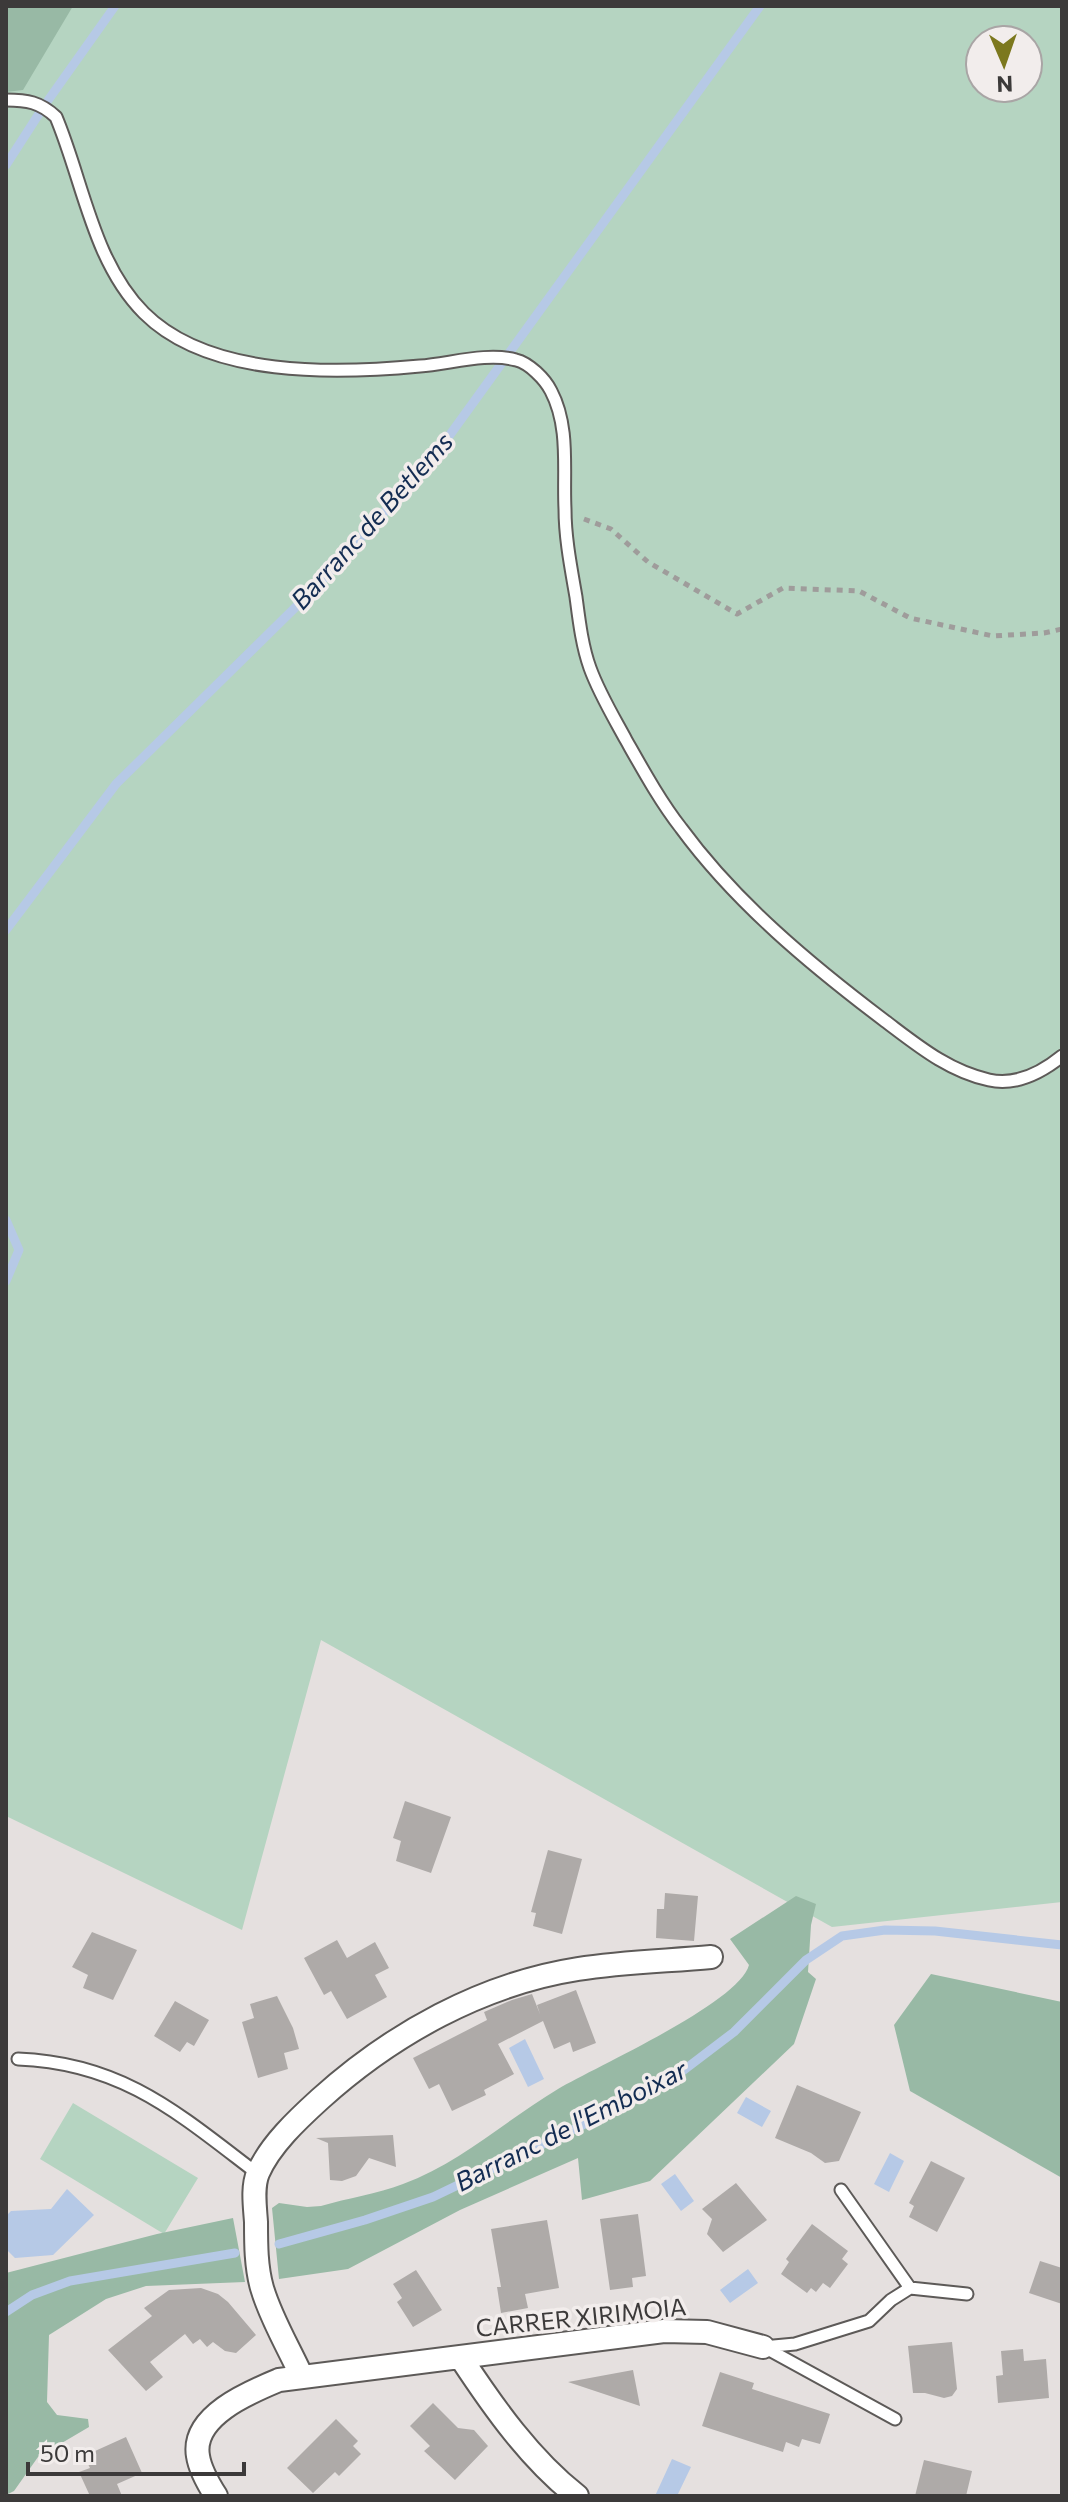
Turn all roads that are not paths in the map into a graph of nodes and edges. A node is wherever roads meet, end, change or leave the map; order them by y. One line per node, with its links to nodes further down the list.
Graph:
1 (6, 100): 2 (lane)
2 (1062, 1056)
3 (711, 1957): 5 (street)
4 (18, 2059): 5 (lane)
5 (258, 2174): 11 (street)
6 (841, 2190): 7 (lane)
7 (910, 2288): 8 (lane); 9 (lane)
8 (967, 2294)
9 (763, 2347): 10 (street, CARRER XIRIMOIA); 12 (lane, CARRER XIRIMOIA)
10 (461, 2358): 11 (street, CARRER XIRIMOIA); 14 (street)
11 (302, 2377): 13 (street, CARRER XIRIMOIA)
12 (895, 2419)
13 (216, 2496)
14 (577, 2496)

